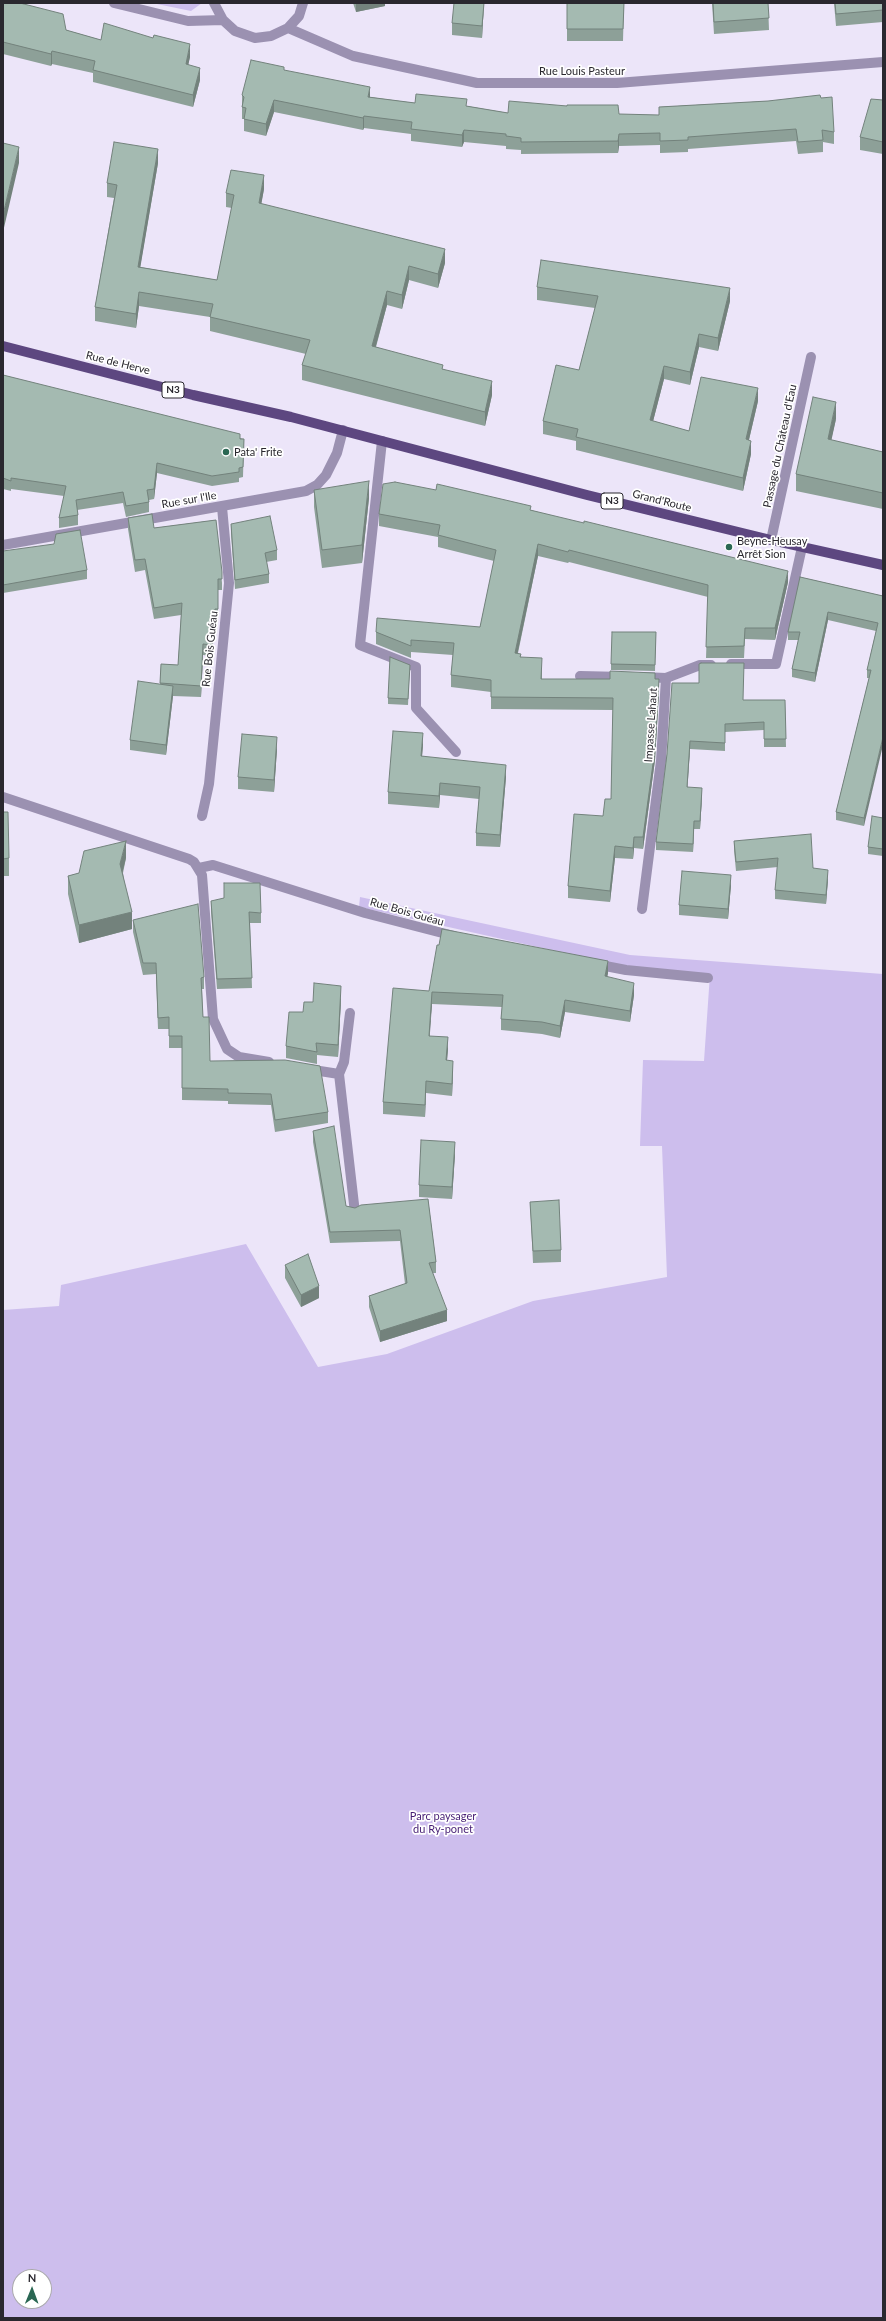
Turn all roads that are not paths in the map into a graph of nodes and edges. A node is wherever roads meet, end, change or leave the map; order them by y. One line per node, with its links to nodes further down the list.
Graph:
1 (114, 3): 4 (street)
2 (214, 3): 4 (street)
3 (303, 3): 5 (street)
4 (223, 20): 5 (street)
5 (288, 28): 6 (street, Rue Louis Pasteur)
6 (883, 62)
7 (3, 346): 9 (main road, Rue de Herve / N3)
8 (811, 357): 12 (street, Passage du Château d'Eau)
9 (343, 430): 10 (main road, Grand'Route / N3); 11 (street, Rue sur l'Ile)
10 (382, 441): 12 (main road, Grand'Route / N3); 18 (street)
11 (222, 507): 13 (street, Rue sur l'Ile); 20 (street, Rue Bois Guéau)
12 (771, 540): 14 (main road, Grand'Route / N3)
13 (3, 545)
14 (802, 547): 15 (main road, Grand'Route / N3); 17 (street, Impasse Lahaut)
15 (883, 565)
16 (580, 676): 17 (street)
17 (666, 678): 22 (street, Impasse Lahaut)
18 (456, 752)
19 (3, 797): 21 (street)
20 (202, 816)
21 (199, 868): 23 (street, Rue Bois Guéau); 27 (street)
22 (642, 909)
23 (468, 939)
24 (582, 962): 25 (street)
25 (708, 978)
26 (350, 1013): 29 (street)
27 (277, 1064)
28 (300, 1068): 29 (street)
29 (339, 1074): 30 (street)
30 (355, 1213)

